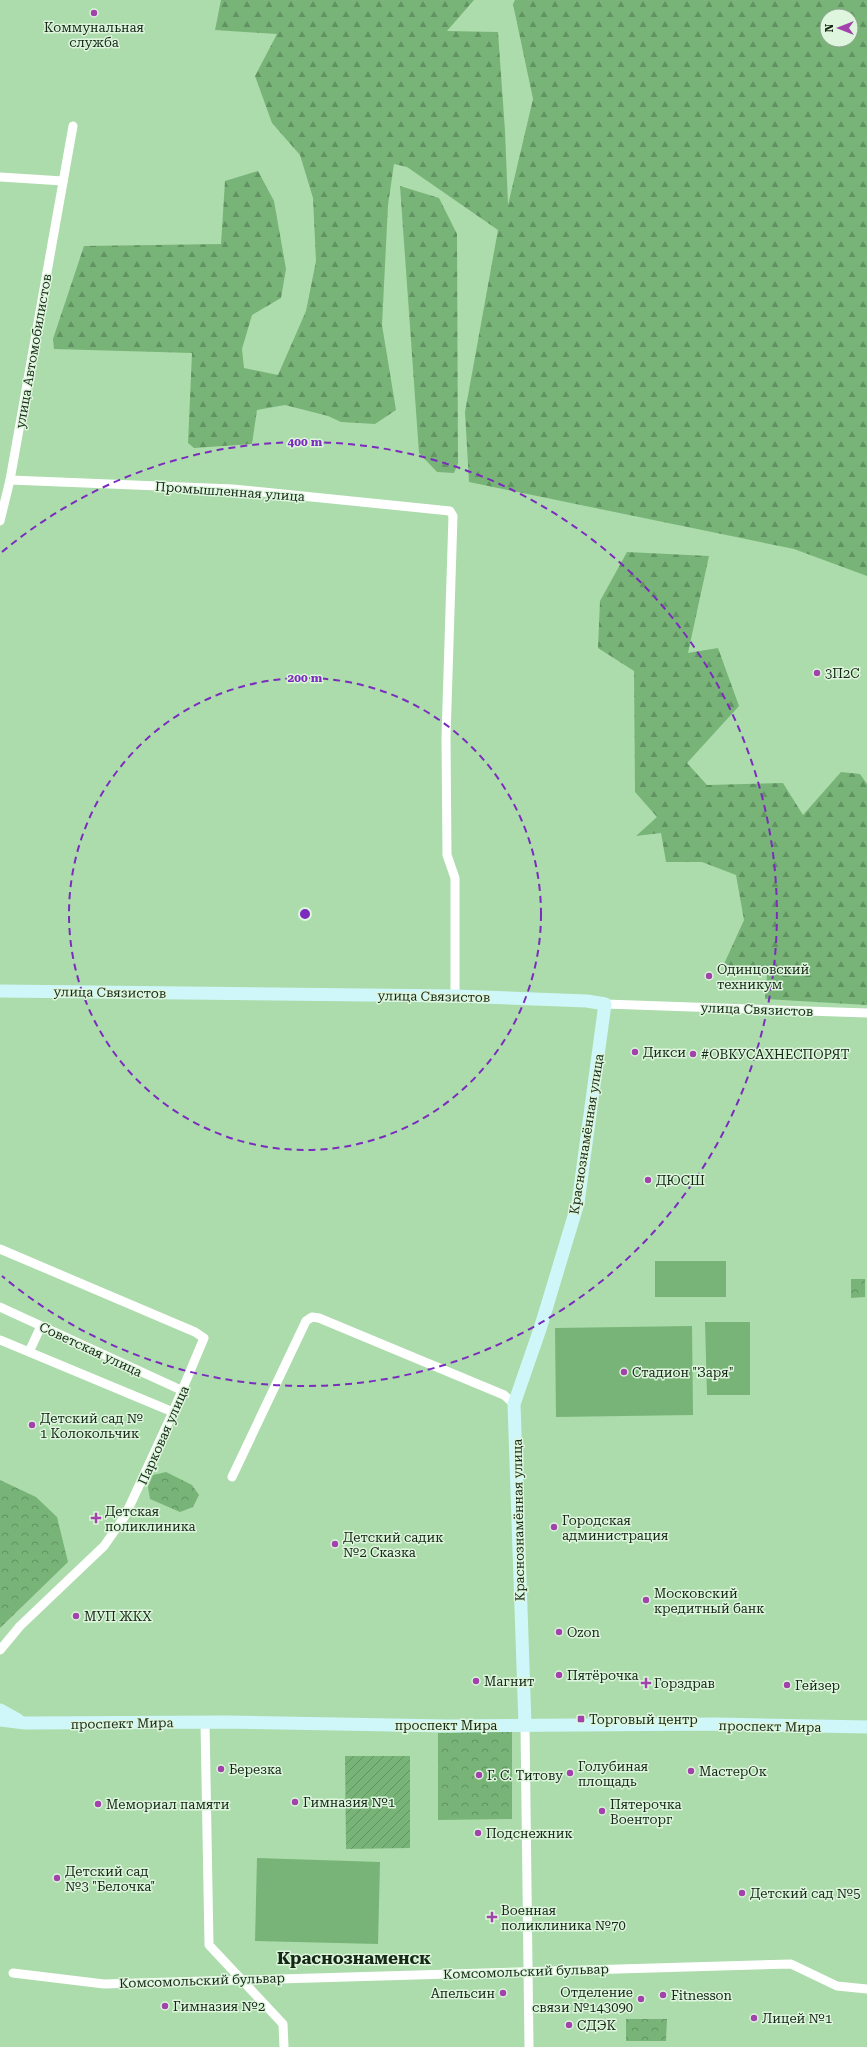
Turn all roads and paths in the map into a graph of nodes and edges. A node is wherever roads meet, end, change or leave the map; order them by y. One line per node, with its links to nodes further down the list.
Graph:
1 (74, 126): 3 (street, улица Автомобилистов)
2 (0, 176): 3 (street)
3 (63, 181): 4 (street, улица Автомобилистов)
4 (10, 480): 5 (street, улица Автомобилистов); 7 (street, Промышленная улица)
5 (0, 521)
6 (0, 991): 7 (street, улица Связистов)
7 (455, 996): 8 (street, улица Связистов)
8 (605, 1004): 9 (street, улица Связистов); 16 (street, Краснознамённая улица)
9 (867, 1013)
10 (0, 1249): 15 (street, Парковая улица)
11 (0, 1307): 12 (street, Советская улица)
12 (41, 1326): 14 (street); 15 (street, Советская улица)
13 (0, 1340): 14 (street)
14 (29, 1352): 17 (street)
15 (182, 1390): 17 (street, Парковая улица)
16 (514, 1404): 18 (street); 23 (street, Краснознамённая улица)
17 (173, 1412): 19 (street, Парковая улица)
18 (232, 1476)
19 (0, 1650)
20 (0, 1710): 22 (street, проспект Мира)
21 (0, 1720): 22 (street, проспект Мира)
22 (25, 1723): 25 (street, проспект Мира)
23 (525, 1726): 24 (street, проспект Мира); 25 (street, проспект Мира); 26 (street, Краснознамённая улица)
24 (867, 1727)
25 (206, 1728): 28 (street)
26 (528, 1972): 28 (street, Комсомольский бульвар); 29 (street, Комсомольский бульвар); 31 (street, Краснознамённая улица)
27 (13, 1973): 28 (street, Комсомольский бульвар)
28 (240, 1979): 30 (street)
29 (867, 1988)
30 (284, 2047)
31 (529, 2047)

